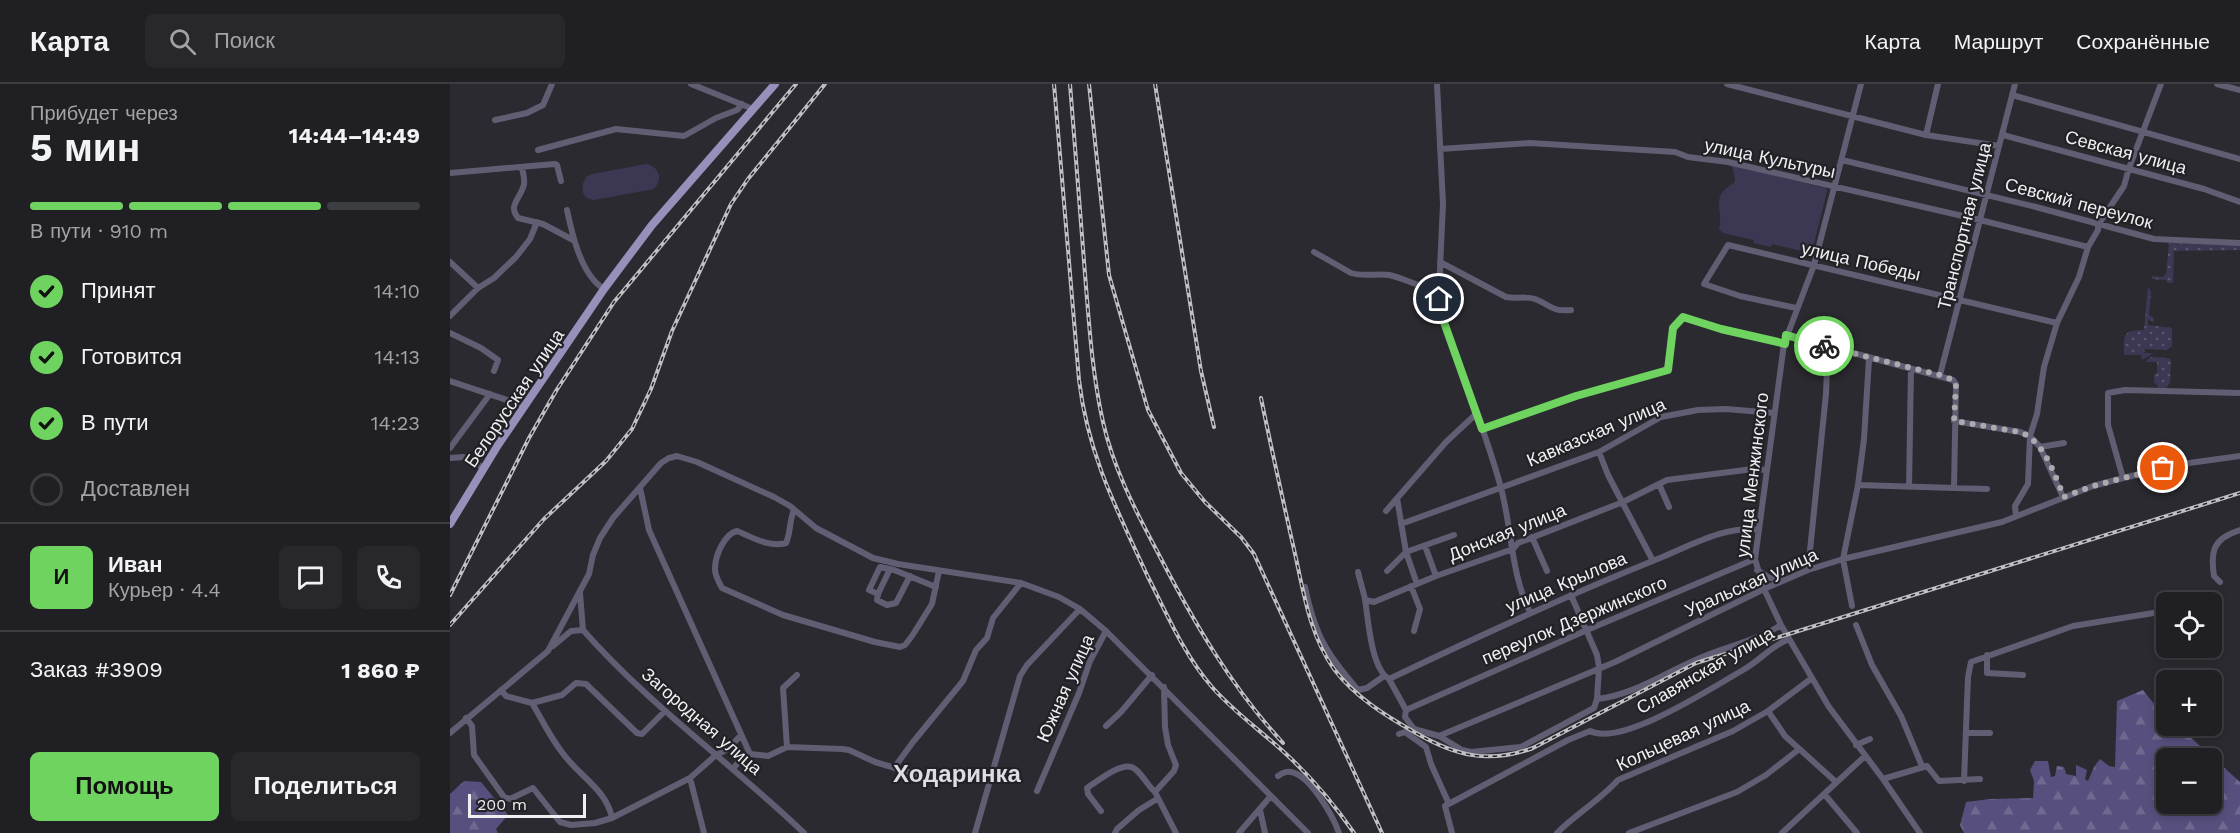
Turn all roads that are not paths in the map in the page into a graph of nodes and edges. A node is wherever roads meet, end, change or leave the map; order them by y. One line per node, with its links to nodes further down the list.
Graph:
1 (552, 84): 16 (street)
2 (691, 84): 13 (street)
3 (775, 84): 14 (main road, Белорусская улица)
4 (1437, 84): 21 (street)
5 (1727, 84): 15 (street)
6 (1861, 84): 15 (street, улица Менжинского)
7 (1938, 84): 18 (street)
8 (2015, 84): 12 (street, Транспортная улица)
9 (2161, 84): 17 (street)
10 (2217, 84): 11 (street)
11 (2240, 90)
12 (2012, 95): 17 (street); 19 (street, Транспортная улица)
13 (742, 104): 14 (street); 22 (street)
14 (753, 109): 44 (main road, Белорусская улица)
15 (1852, 116): 18 (street); 24 (street, улица Менжинского)
16 (495, 120)
17 (2144, 133): 23 (street); 26 (street)
18 (1926, 135): 20 (street)
19 (2003, 135): 20 (street, Транспортная улица); 26 (street, Севская улица)
20 (1999, 146): 30 (street, Транспортная улица)
21 (1440, 149): 29 (street, улица Культуры); 41 (street)
22 (538, 150)
23 (2240, 159)
24 (1842, 160): 29 (street, улица Менжинского); 30 (street, Севский переулок)
25 (522, 168): 27 (street); 28 (street); 34 (street)
26 (2129, 168): 31 (street, Севская улица); 35 (street)
27 (450, 173)
28 (561, 182)
29 (1835, 186): 33 (street, улица Культуры); 42 (street, улица Менжинского)
30 (1987, 195): 33 (street, Транспортная улица); 35 (street, Севский переулок)
31 (2240, 202)
32 (567, 210): 36 (street)
33 (1980, 220): 38 (street, улица Культуры); 46 (street, Транспортная улица)
34 (537, 222): 36 (street); 43 (street)
35 (2098, 225): 37 (street, Севский переулок); 38 (street)
36 (573, 240): 44 (street)
37 (2240, 243)
38 (2088, 247): 50 (street)
39 (1314, 252): 45 (street)
40 (450, 262): 43 (street)
41 (1440, 262): 45 (street); 48 (street)
42 (1814, 265): 46 (street, улица Победы); 47 (street, улица Менжинского); 47 (street, улица Победы)
43 (478, 288): 49 (street)
44 (604, 289): 62 (main road, Белорусская улица)
45 (1439, 290): 64 (street)
46 (1960, 300): 50 (street, улица Победы); 58 (street, Транспортная улица)
47 (1796, 308): 52 (street, улица Менжинского)
48 (1571, 310)
49 (450, 316)
50 (2057, 323): 67 (street)
51 (450, 333): 57 (street)
52 (1786, 335): 53 (street, улица Менжинского); 54 (street)
53 (1785, 344): 63 (street, улица Менжинского); 66 (street)
54 (1823, 346): 55 (street); 104 (street)
55 (1869, 359): 56 (street); 78 (street)
56 (1911, 369): 58 (street); 79 (street)
57 (494, 371)
58 (1940, 375): 65 (street)
59 (450, 381): 61 (street)
60 (2240, 393): 76 (street)
61 (490, 394): 62 (street); 70 (street)
62 (525, 406): 74 (main road, Белорусская улица)
63 (1774, 412): 71 (street, Кавказская улица); 75 (street, улица Менжинского)
64 (1476, 414): 66 (street); 85 (street)
65 (1954, 421): 67 (street); 82 (street)
66 (1482, 429): 81 (street)
67 (2030, 436): 69 (street); 90 (street)
68 (2064, 442): 69 (street)
69 (2040, 447): 84 (street)
70 (450, 448)
71 (1599, 452): 81 (street, Кавказская улица); 86 (street)
72 (2240, 456): 76 (street, Уральская улица)
73 (450, 458): 74 (street)
74 (484, 468): 91 (main road, Белорусская улица)
75 (1766, 470): 77 (street, Донская улица); 93 (street, улица Менжинского)
76 (2123, 477): 84 (street, Уральская улица)
77 (1659, 484): 86 (street, Донская улица); 87 (street)
78 (1858, 485): 79 (street); 101 (street)
79 (1909, 487): 82 (street)
80 (640, 488): 88 (street); 118 (street); 153 (street, Загородная улица)
81 (1501, 488): 92 (street, Кавказская улица); 98 (street)
82 (1954, 488): 83 (street)
83 (1987, 489)
84 (2064, 497): 90 (street, Уральская улица)
85 (1397, 498): 89 (street); 92 (street)
86 (1623, 502): 96 (street, Донская улица); 102 (street)
87 (1669, 507)
88 (794, 510): 105 (street); 116 (street)
89 (1386, 511)
90 (2016, 516): 101 (street, Уральская улица)
91 (450, 524)
92 (1401, 524): 99 (street)
93 (1759, 530): 100 (street, улица Менжинского); 102 (street, улица Крылова)
94 (2240, 530): 112 (street)
95 (1454, 535): 97 (street)
96 (1532, 537): 98 (street, Донская улица); 107 (street)
97 (1425, 546): 99 (street); 110 (street)
98 (1514, 549): 110 (street, Донская улица); 123 (street)
99 (1406, 552): 106 (street); 114 (street)
100 (1755, 559): 103 (street, улица Менжинского); 128 (street, переулок Дзержинского)
101 (1843, 559): 104 (street, Уральская улица); 121 (street)
102 (1653, 561): 119 (street, улица Крылова)
103 (1757, 570): 111 (street); 117 (street, улица Менжинского)
104 (1808, 570): 111 (street, Уральская улица)
105 (939, 571): 113 (street); 116 (street)
106 (1387, 571)
107 (1547, 571)
108 (1358, 572): 120 (street)
109 (910, 576): 109 (street); 116 (street)
110 (1436, 576): 114 (street, Донская улица)
111 (1786, 579): 117 (street, Уральская улица)
112 (2220, 582)
113 (1021, 583): 122 (street); 163 (street)
114 (1414, 585): 120 (street, Донская улица); 130 (street)
115 (1305, 586): 138 (street, улица Крылова)
116 (936, 587)
117 (1764, 589): 125 (street, улица Менжинского); 134 (street, Уральская улица)
118 (580, 593): 127 (street); 132 (street)
119 (1571, 595): 123 (street, улица Крылова); 128 (street)
120 (1365, 600): 138 (street)
121 (1852, 606)
122 (1080, 609): 129 (street); 183 (street, Южная улица)
123 (1530, 612): 138 (street, улица Крылова)
124 (2156, 613): 133 (street)
125 (1781, 625): 131 (street, улица Менжинского); 142 (street, Славянская улица)
126 (1856, 625): 162 (street)
127 (583, 630): 132 (street); 145 (street, Загородная улица)
128 (1587, 630): 134 (street); 144 (street, переулок Дзержинского)
129 (1106, 631): 136 (street); 172 (street, Южная улица)
130 (1414, 631)
131 (1789, 639): 139 (street, улица Менжинского); 177 (street, Славянская улица)
132 (548, 651): 141 (street)
133 (1987, 655): 137 (street); 150 (street)
134 (1599, 667): 142 (street); 154 (street, Уральская улица)
135 (797, 675): 157 (street)
136 (1152, 675): 140 (street); 148 (street)
137 (2023, 675)
138 (1387, 677): 144 (street)
139 (1812, 678): 146 (street, Кольцевая улица); 156 (street, улица Менжинского)
140 (1164, 687): 173 (street); 175 (street)
141 (501, 690): 143 (street); 147 (street)
142 (1597, 699): 154 (street, Славянская улица)
143 (532, 703): 145 (street); 180 (street)
144 (1406, 710): 154 (street)
145 (665, 711): 160 (street, Загородная улица)
146 (1768, 711): 158 (street, Кольцевая улица); 191 (street, Кольцевая улица)
147 (466, 718): 149 (street); 180 (street)
148 (1106, 726)
149 (450, 733)
150 (1966, 733): 151 (street); 170 (street)
151 (1990, 733)
152 (1399, 734): 177 (street)
153 (741, 735): 159 (street, Загородная улица); 160 (street)
154 (1439, 736)
155 (1870, 739): 156 (street)
156 (1856, 745): 161 (street, улица Менжинского)
157 (787, 747): 159 (street); 163 (street)
158 (1798, 750): 171 (street, Кольцевая улица); 192 (street)
159 (750, 754): 164 (street)
160 (716, 755): 164 (street, Загородная улица); 167 (street)
161 (1865, 756): 168 (street, улица Менжинского); 171 (street)
162 (1922, 766): 168 (street); 170 (street)
163 (894, 768): 166 (street)
164 (733, 769): 182 (street, Загородная улица)
165 (1278, 776): 189 (street)
166 (926, 777)
167 (690, 778): 180 (street); 181 (street)
168 (1883, 779): 195 (street, улица Менжинского)
169 (1980, 779): 170 (street)
170 (1964, 781)
171 (1836, 782): 174 (street)
172 (1038, 791)
173 (1155, 792): 176 (street); 179 (street)
174 (1824, 795): 193 (street); 194 (street)
175 (1270, 797): 178 (street); 188 (street)
176 (1157, 800): 184 (street); 185 (street)
177 (1449, 804): 190 (street, Славянская улица)
178 (1260, 810): 186 (street); 187 (street)
179 (1101, 811)
180 (612, 818)
181 (704, 833)
182 (804, 833)
183 (975, 833)
184 (1115, 833)
185 (1176, 833)
186 (1239, 833)
187 (1265, 833)
188 (1308, 833)
189 (1339, 833)
190 (1452, 833)
191 (1557, 833)
192 (1629, 833)
193 (1782, 833)
194 (1857, 833)
195 (1920, 833)

